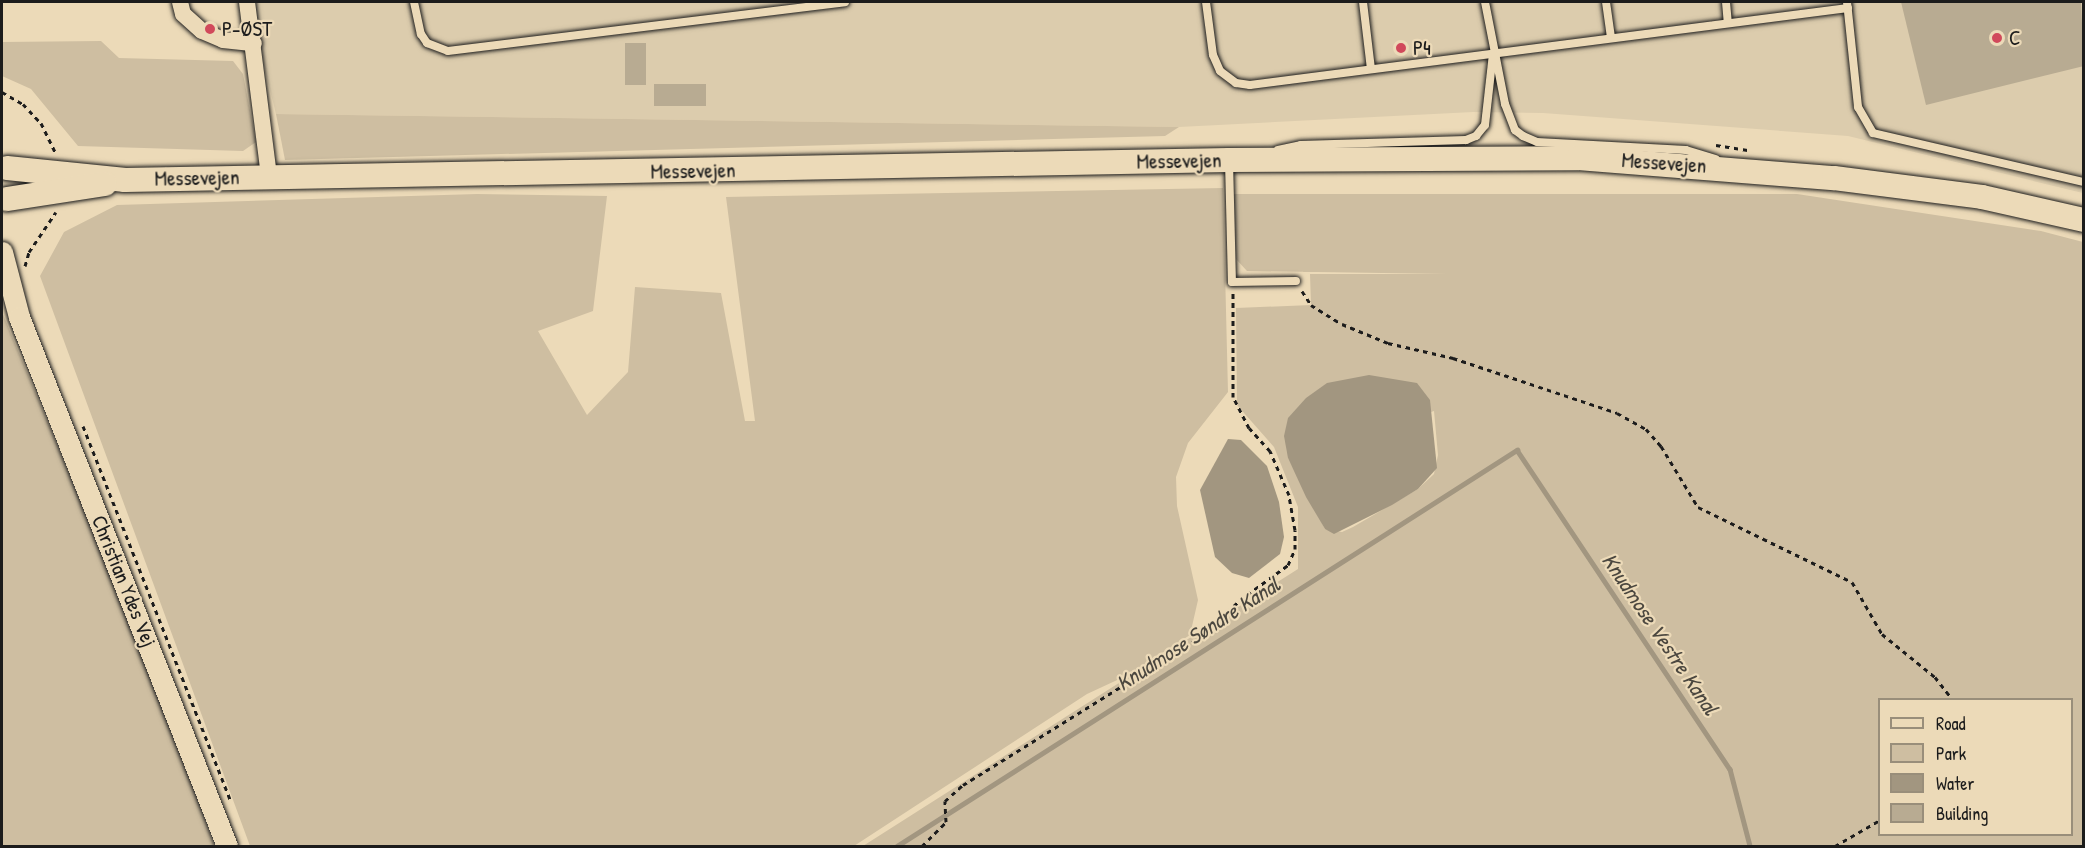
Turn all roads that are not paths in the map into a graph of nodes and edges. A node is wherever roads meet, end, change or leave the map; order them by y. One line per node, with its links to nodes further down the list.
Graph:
1 (180, 2): 13 (street)
2 (247, 2): 13 (street, Messevejen)
3 (414, 2): 4 (lane)
4 (845, 2)
5 (1206, 2): 15 (lane)
6 (1363, 2): 15 (lane)
7 (1485, 2): 14 (lane)
8 (1606, 2): 12 (lane)
9 (1726, 2): 11 (lane)
10 (1847, 5): 11 (lane); 21 (lane)
11 (1728, 24): 12 (lane)
12 (1611, 39): 14 (lane)
13 (254, 43): 19 (street, Messevejen)
14 (1493, 54): 15 (lane); 16 (lane); 18 (lane)
15 (1371, 69)
16 (1229, 160): 18 (main road, Messevejen); 19 (main road, Messevejen); 25 (lane)
17 (4, 163): 20 (main road, Messevejen); 22 (main road)
18 (1746, 168): 23 (main road, Messevejen)
19 (269, 177): 20 (main road, Messevejen)
20 (125, 180): 22 (main road, Messevejen)
21 (2084, 182)
22 (4, 205)
23 (2084, 220)
24 (2, 252): 27 (street, Christian Ydes Vej)
25 (1296, 281)
26 (2, 292): 27 (street, Christian Ydes Vej)
27 (19, 317): 28 (street, Christian Ydes Vej)
28 (227, 846)

